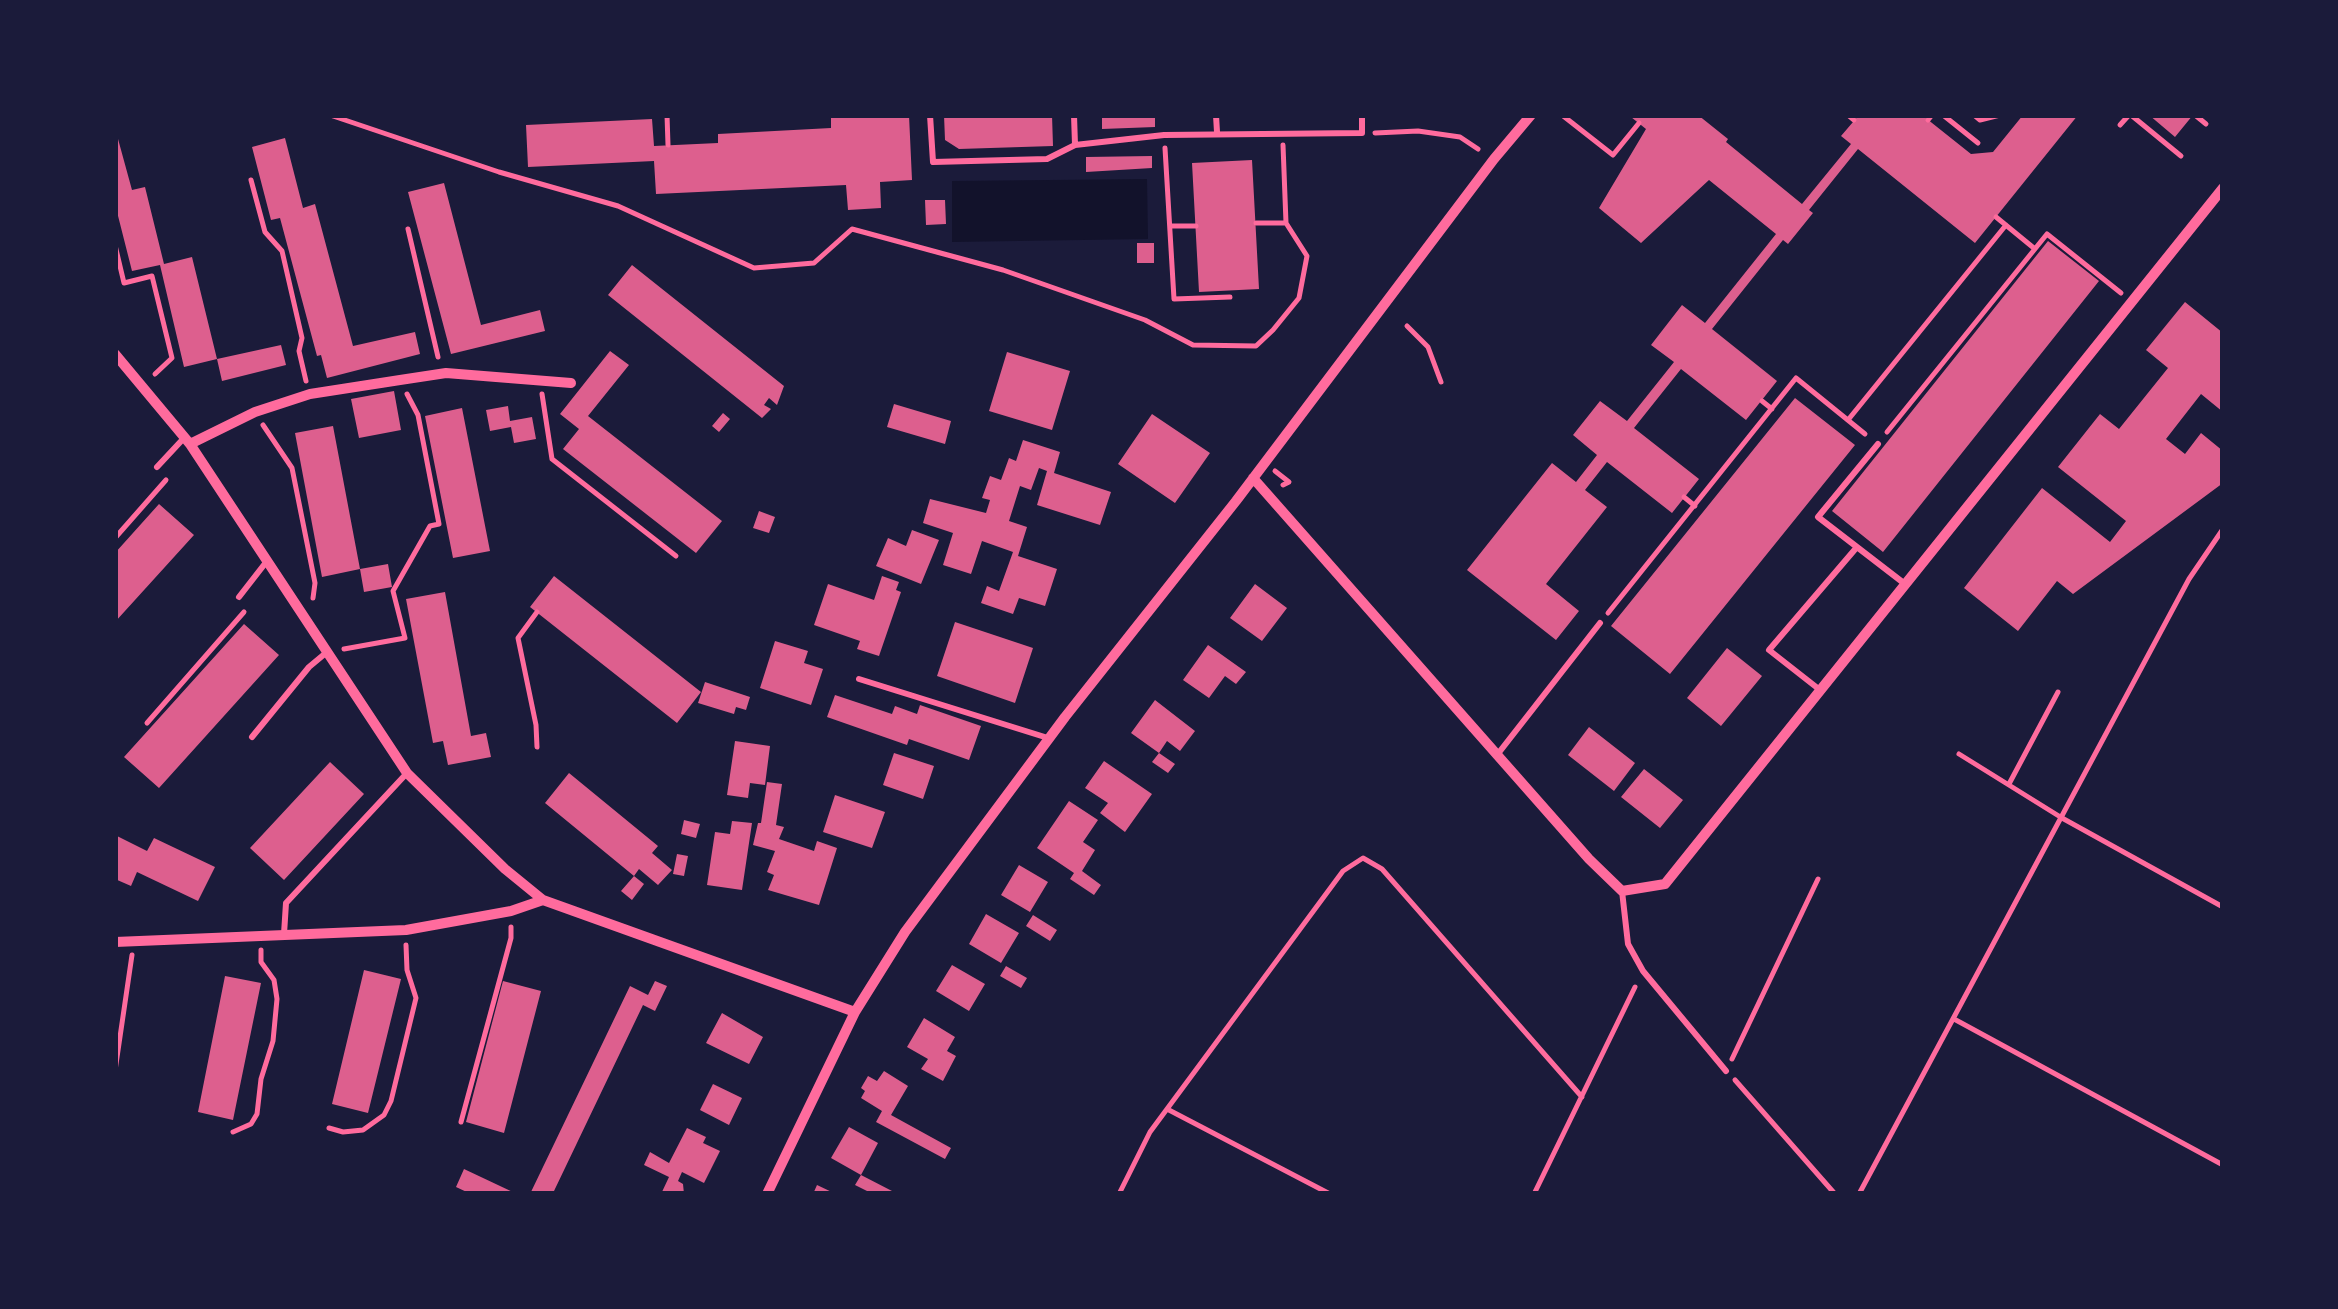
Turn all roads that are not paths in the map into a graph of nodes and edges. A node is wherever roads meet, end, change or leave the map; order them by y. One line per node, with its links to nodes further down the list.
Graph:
1 (930, 115): 7 (lane)
2 (1074, 115): 7 (lane)
3 (1216, 115): 6 (lane)
4 (1362, 115): 6 (lane)
5 (1531, 115): 14 (street)
6 (1216, 132): 7 (lane)
7 (1075, 145)
8 (2223, 188): 17 (street)
9 (115, 354): 11 (street)
10 (570, 383): 11 (street)
11 (187, 440): 13 (lane); 16 (street)
12 (1878, 444): 15 (lane)
13 (156, 467)
14 (1253, 478): 24 (street); 25 (street)
15 (1857, 547): 17 (lane); 22 (lane)
16 (268, 560): 18 (lane); 20 (street)
17 (1906, 585): 22 (street)
18 (239, 597)
19 (1600, 623): 25 (lane)
20 (327, 652): 23 (lane); 26 (street)
21 (859, 680): 24 (lane)
22 (1821, 690): 27 (street)
23 (252, 736)
24 (1049, 738): 31 (street)
25 (1497, 755): 27 (street)
26 (406, 773): 28 (street); 29 (lane)
27 (1622, 891): 32 (lane)
28 (544, 900): 29 (street); 31 (street)
29 (284, 934): 30 (street)
30 (115, 942)
31 (856, 1012): 33 (street)
32 (1726, 1071)
33 (767, 1194)

